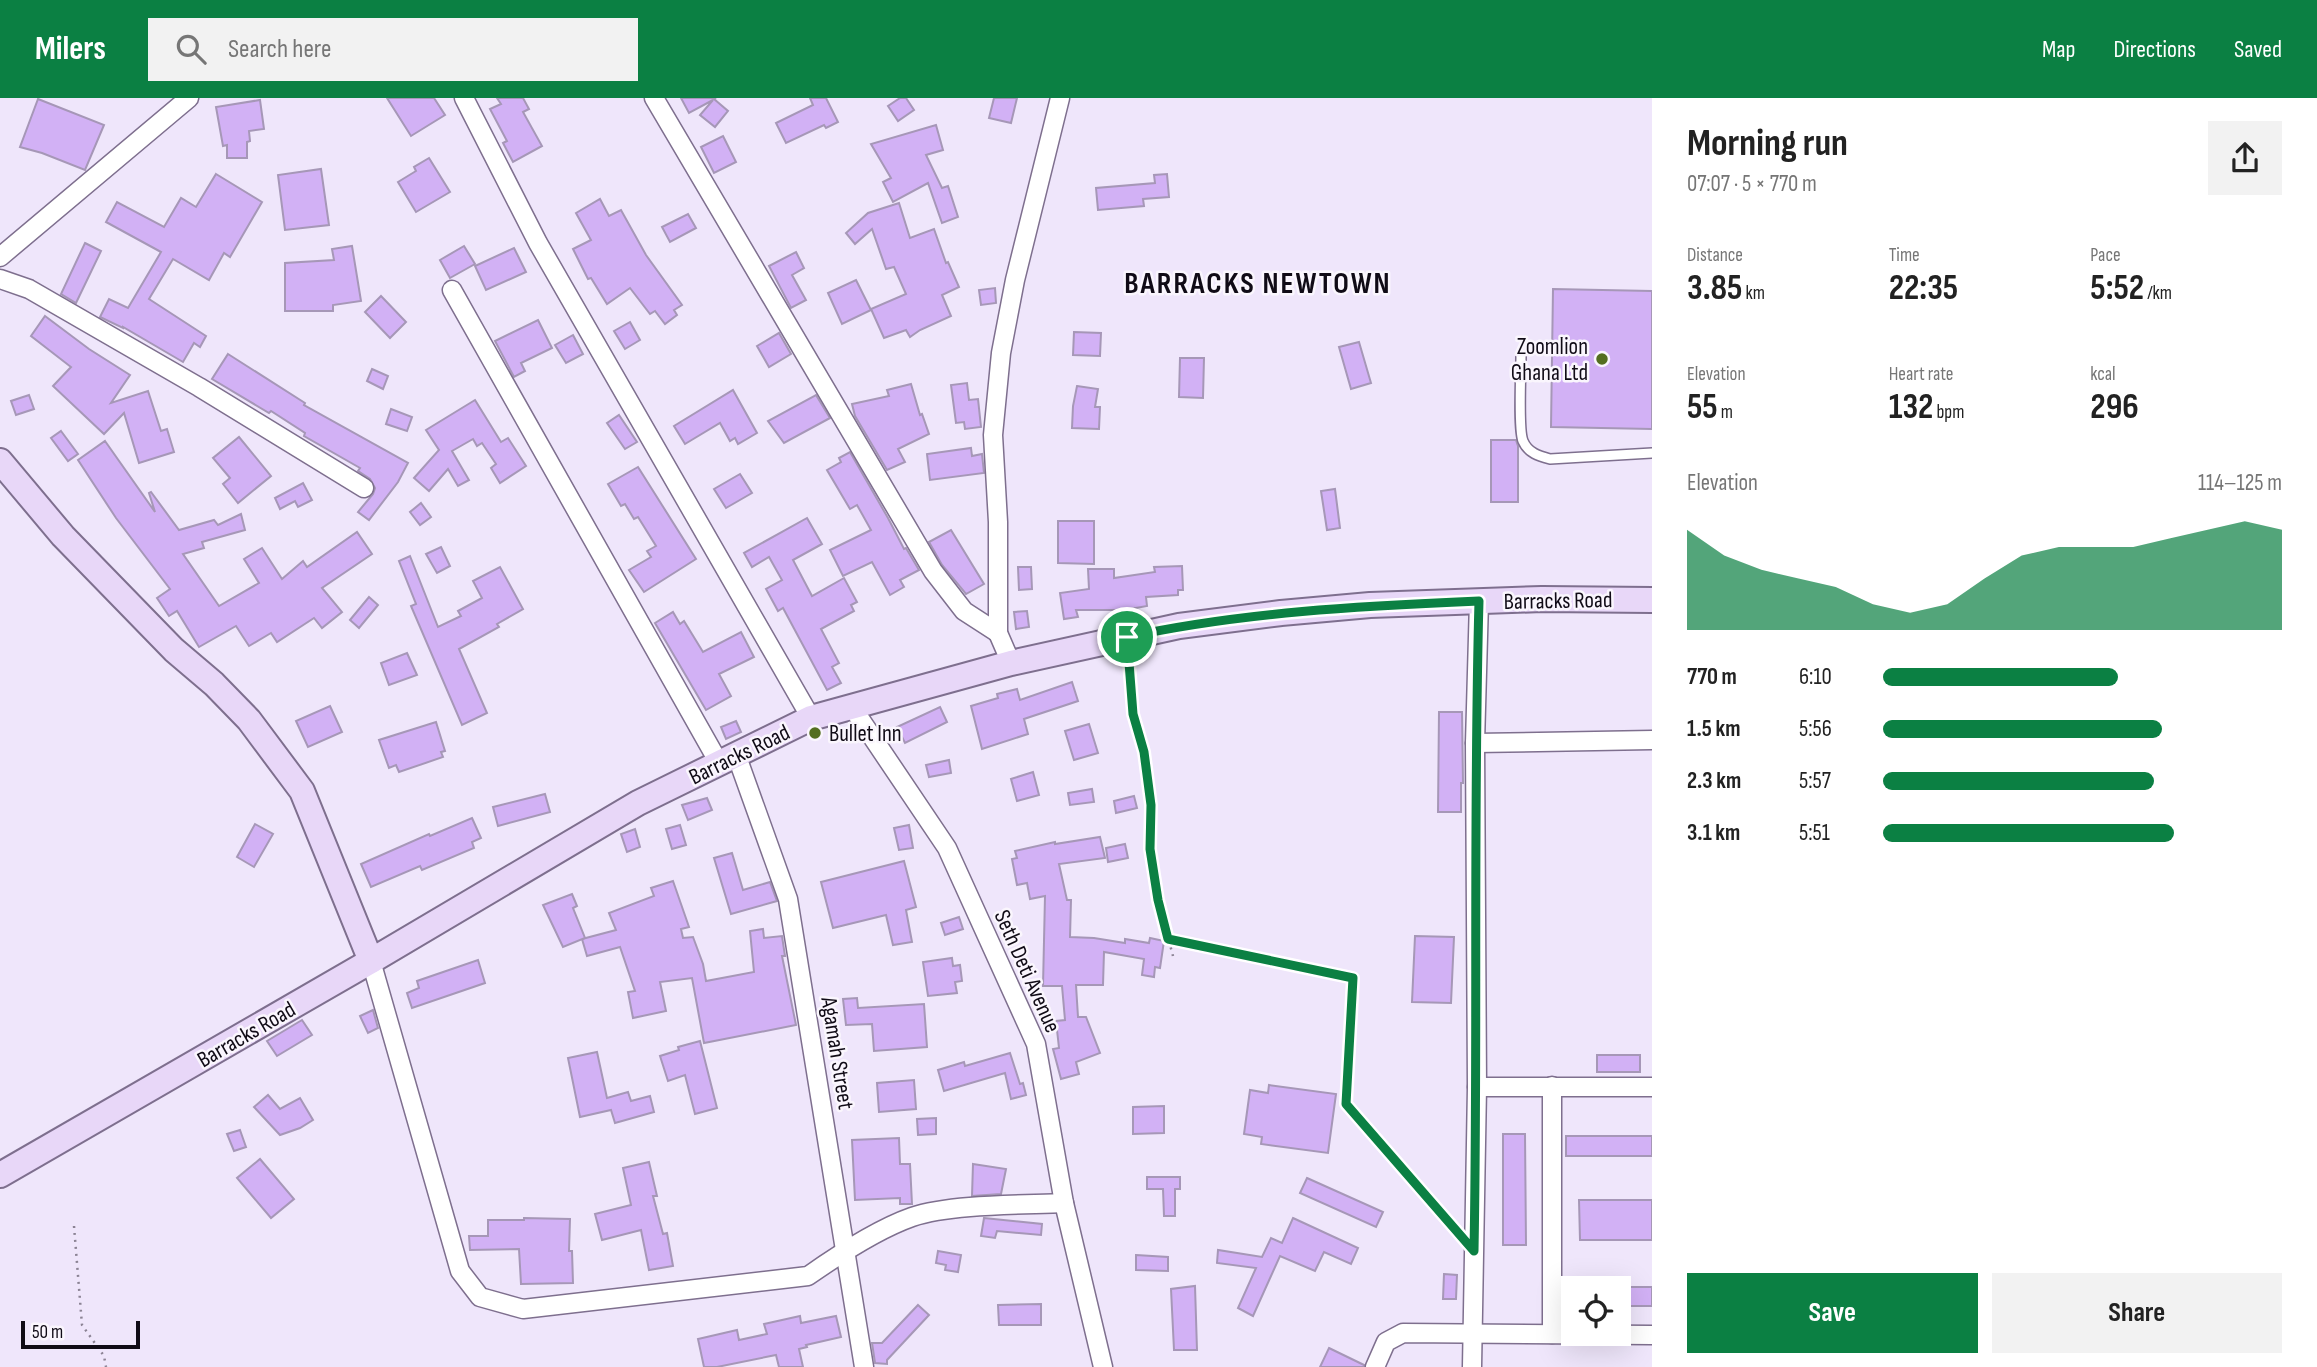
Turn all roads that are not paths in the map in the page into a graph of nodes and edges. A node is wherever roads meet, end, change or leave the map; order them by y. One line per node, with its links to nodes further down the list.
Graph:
1 (189, 98): 5 (street)
2 (464, 98): 17 (street)
3 (654, 98): 14 (street)
4 (1060, 98): 14 (street)
5 (0, 257)
6 (0, 278): 11 (street)
7 (452, 290): 20 (street, Agamah Street)
8 (1521, 358): 9 (lane)
9 (1652, 453)
10 (0, 461): 21 (street)
11 (364, 488)
12 (1652, 600): 13 (street, Barracks Road)
13 (1479, 601): 15 (street, Barracks Road); 19 (street)
14 (998, 633): 15 (street)
15 (1011, 663): 16 (street, Barracks Road)
16 (852, 707): 17 (street, Barracks Road); 26 (street, Seth Deti Avenue)
17 (811, 718): 20 (street, Barracks Road)
18 (1652, 740): 19 (street)
19 (1475, 743): 23 (street)
20 (727, 759): 21 (street, Barracks Road); 27 (street, Agamah Street)
21 (371, 961): 25 (street, Barracks Road); 27 (street)
22 (1552, 1086): 23 (street); 24 (street); 29 (street)
23 (1477, 1087): 28 (street)
24 (1652, 1087)
25 (0, 1175)
26 (1064, 1203): 27 (street); 32 (street, Seth Deti Avenue)
27 (845, 1250): 31 (street, Agamah Street)
28 (1473, 1334): 29 (street); 33 (street); 34 (street)
29 (1552, 1334): 30 (street)
30 (1652, 1335)
31 (864, 1367)
32 (1103, 1367)
33 (1376, 1367)
34 (1472, 1367)

